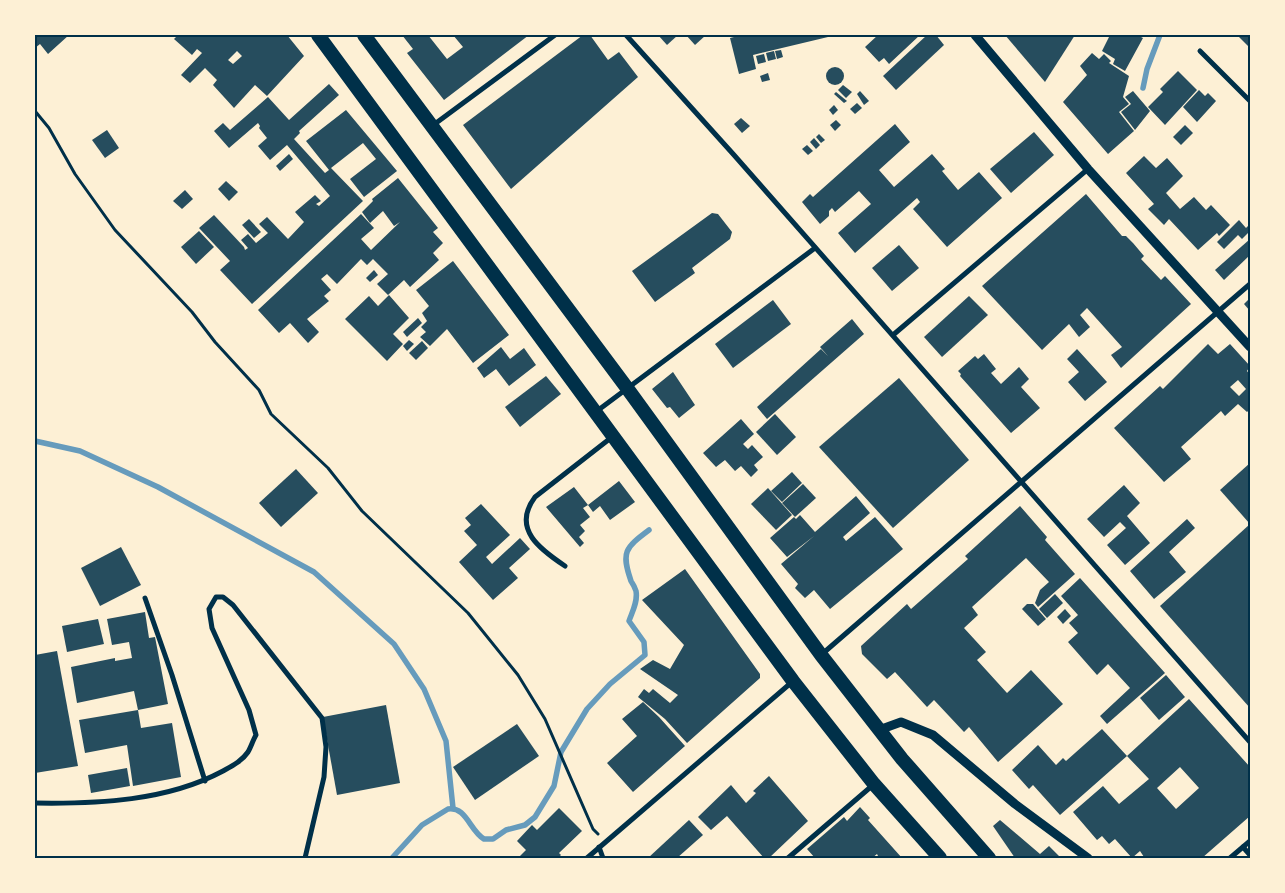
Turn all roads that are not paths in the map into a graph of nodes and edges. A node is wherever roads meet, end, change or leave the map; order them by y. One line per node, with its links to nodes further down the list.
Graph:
1 (318, 35): 16 (highway)
2 (364, 35): 8 (highway)
3 (556, 35): 8 (street)
4 (626, 35): 10 (street)
5 (975, 35): 9 (street)
6 (1200, 51): 7 (street)
7 (1250, 101)
8 (432, 126): 15 (highway)
9 (1088, 169): 12 (street); 13 (street)
10 (815, 248): 13 (street); 15 (street)
11 (1250, 284): 12 (street)
12 (1219, 312): 14 (street); 18 (street)
13 (893, 335): 18 (street)
14 (1250, 347)
15 (627, 388): 16 (street); 21 (highway)
16 (597, 412): 17 (highway)
17 (614, 435): 19 (street); 22 (highway)
18 (1021, 484): 21 (street); 24 (street)
19 (565, 566)
20 (145, 598): 25 (street)
21 (821, 655): 23 (highway)
22 (793, 681): 26 (highway); 29 (street)
23 (879, 730): 37 (highway); 38 (street)
24 (1250, 742)
25 (204, 781): 27 (street); 33 (street)
26 (874, 784): 32 (street); 36 (highway)
27 (35, 802)
28 (1250, 841): 30 (street)
29 (599, 847): 34 (street); 35 (street)
30 (1243, 847): 31 (street); 39 (street)
31 (1250, 855)
32 (790, 857)
33 (305, 858)
34 (587, 858)
35 (603, 858)
36 (940, 858)
37 (989, 858)
38 (1088, 858)
39 (1230, 858)

